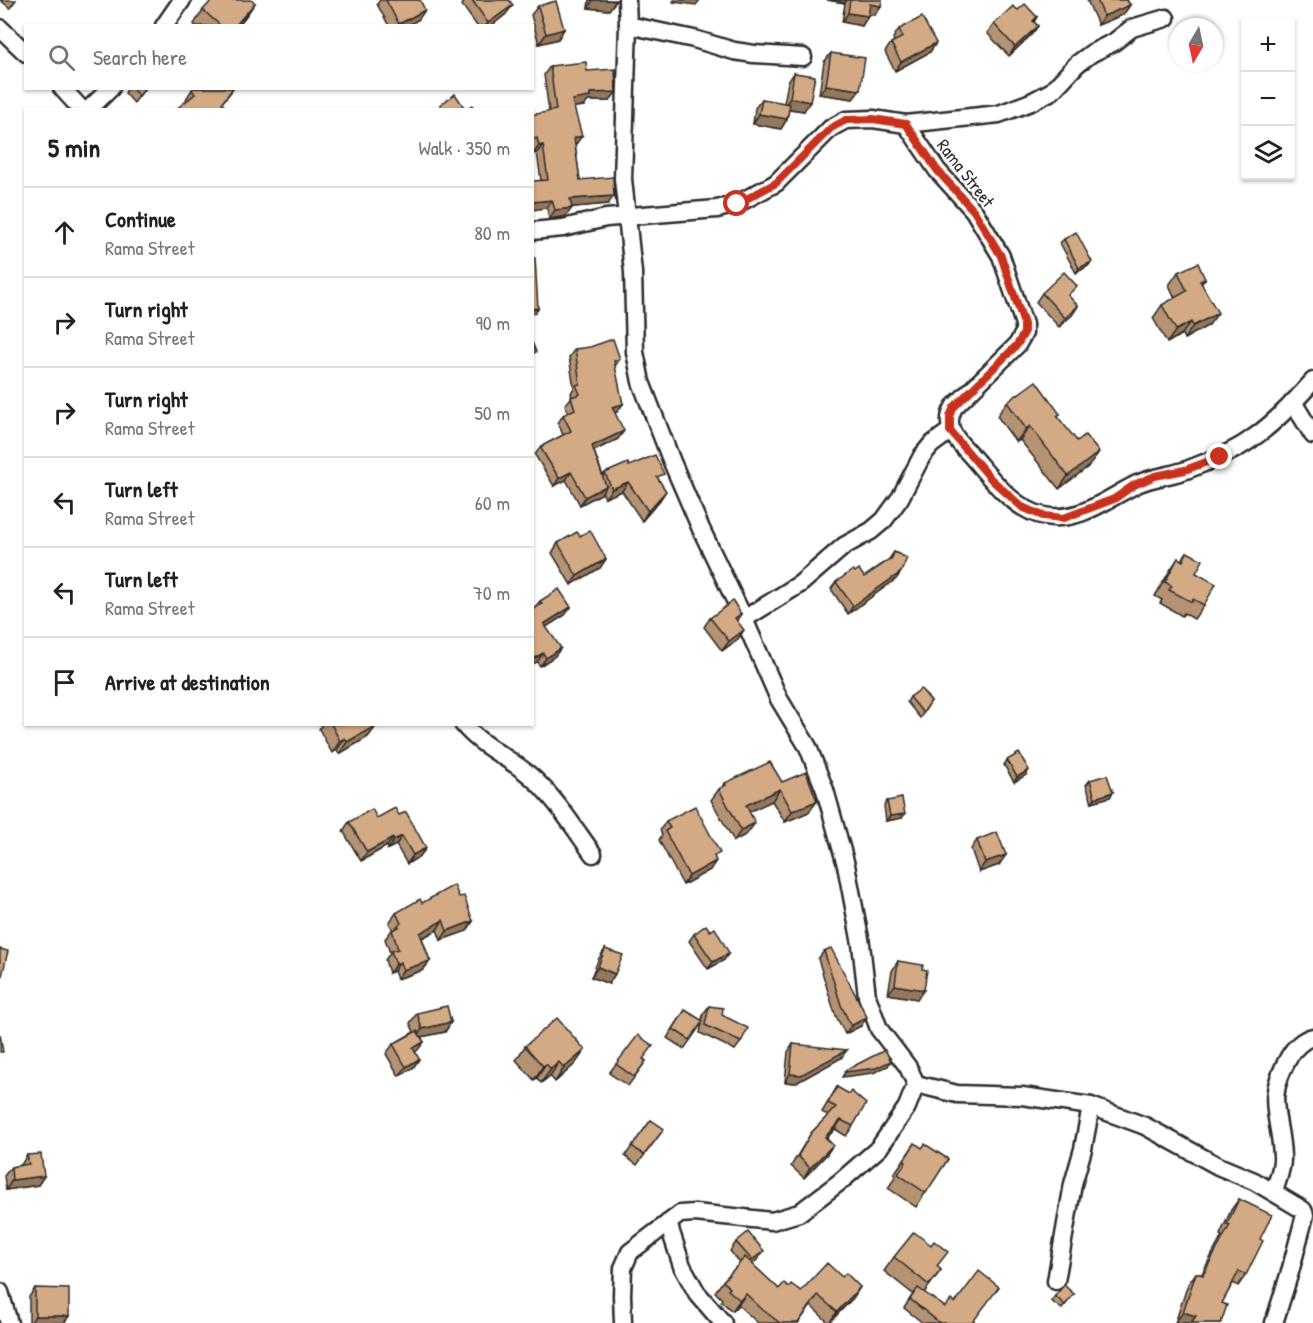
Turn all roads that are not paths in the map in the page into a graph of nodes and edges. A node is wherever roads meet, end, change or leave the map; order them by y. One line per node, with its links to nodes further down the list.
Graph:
1 (182, 0): 4 (street)
2 (627, 0): 5 (street)
3 (1166, 18): 13 (street)
4 (165, 24)
5 (628, 25): 8 (street); 14 (street)
6 (0, 28): 7 (street)
7 (24, 51)
8 (803, 57)
9 (64, 90): 11 (street)
10 (109, 90): 12 (street)
11 (80, 108)
12 (90, 108)
13 (906, 124): 14 (street); 18 (street, Rama Street)
14 (627, 216): 15 (street); 20 (street)
15 (534, 231)
16 (1313, 381): 17 (street)
17 (1293, 402): 18 (street); 19 (street)
18 (950, 431): 20 (street)
19 (1313, 435)
20 (744, 619): 24 (street)
21 (465, 726): 22 (street)
22 (593, 854)
23 (1313, 1037): 26 (street)
24 (916, 1084): 25 (street); 27 (street)
25 (1091, 1106): 26 (street); 28 (street)
26 (1274, 1192): 33 (street)
27 (668, 1223): 31 (street); 32 (street)
28 (1056, 1281)
29 (0, 1292): 30 (street)
30 (9, 1323)
31 (623, 1323)
32 (723, 1323)
33 (1274, 1323)

